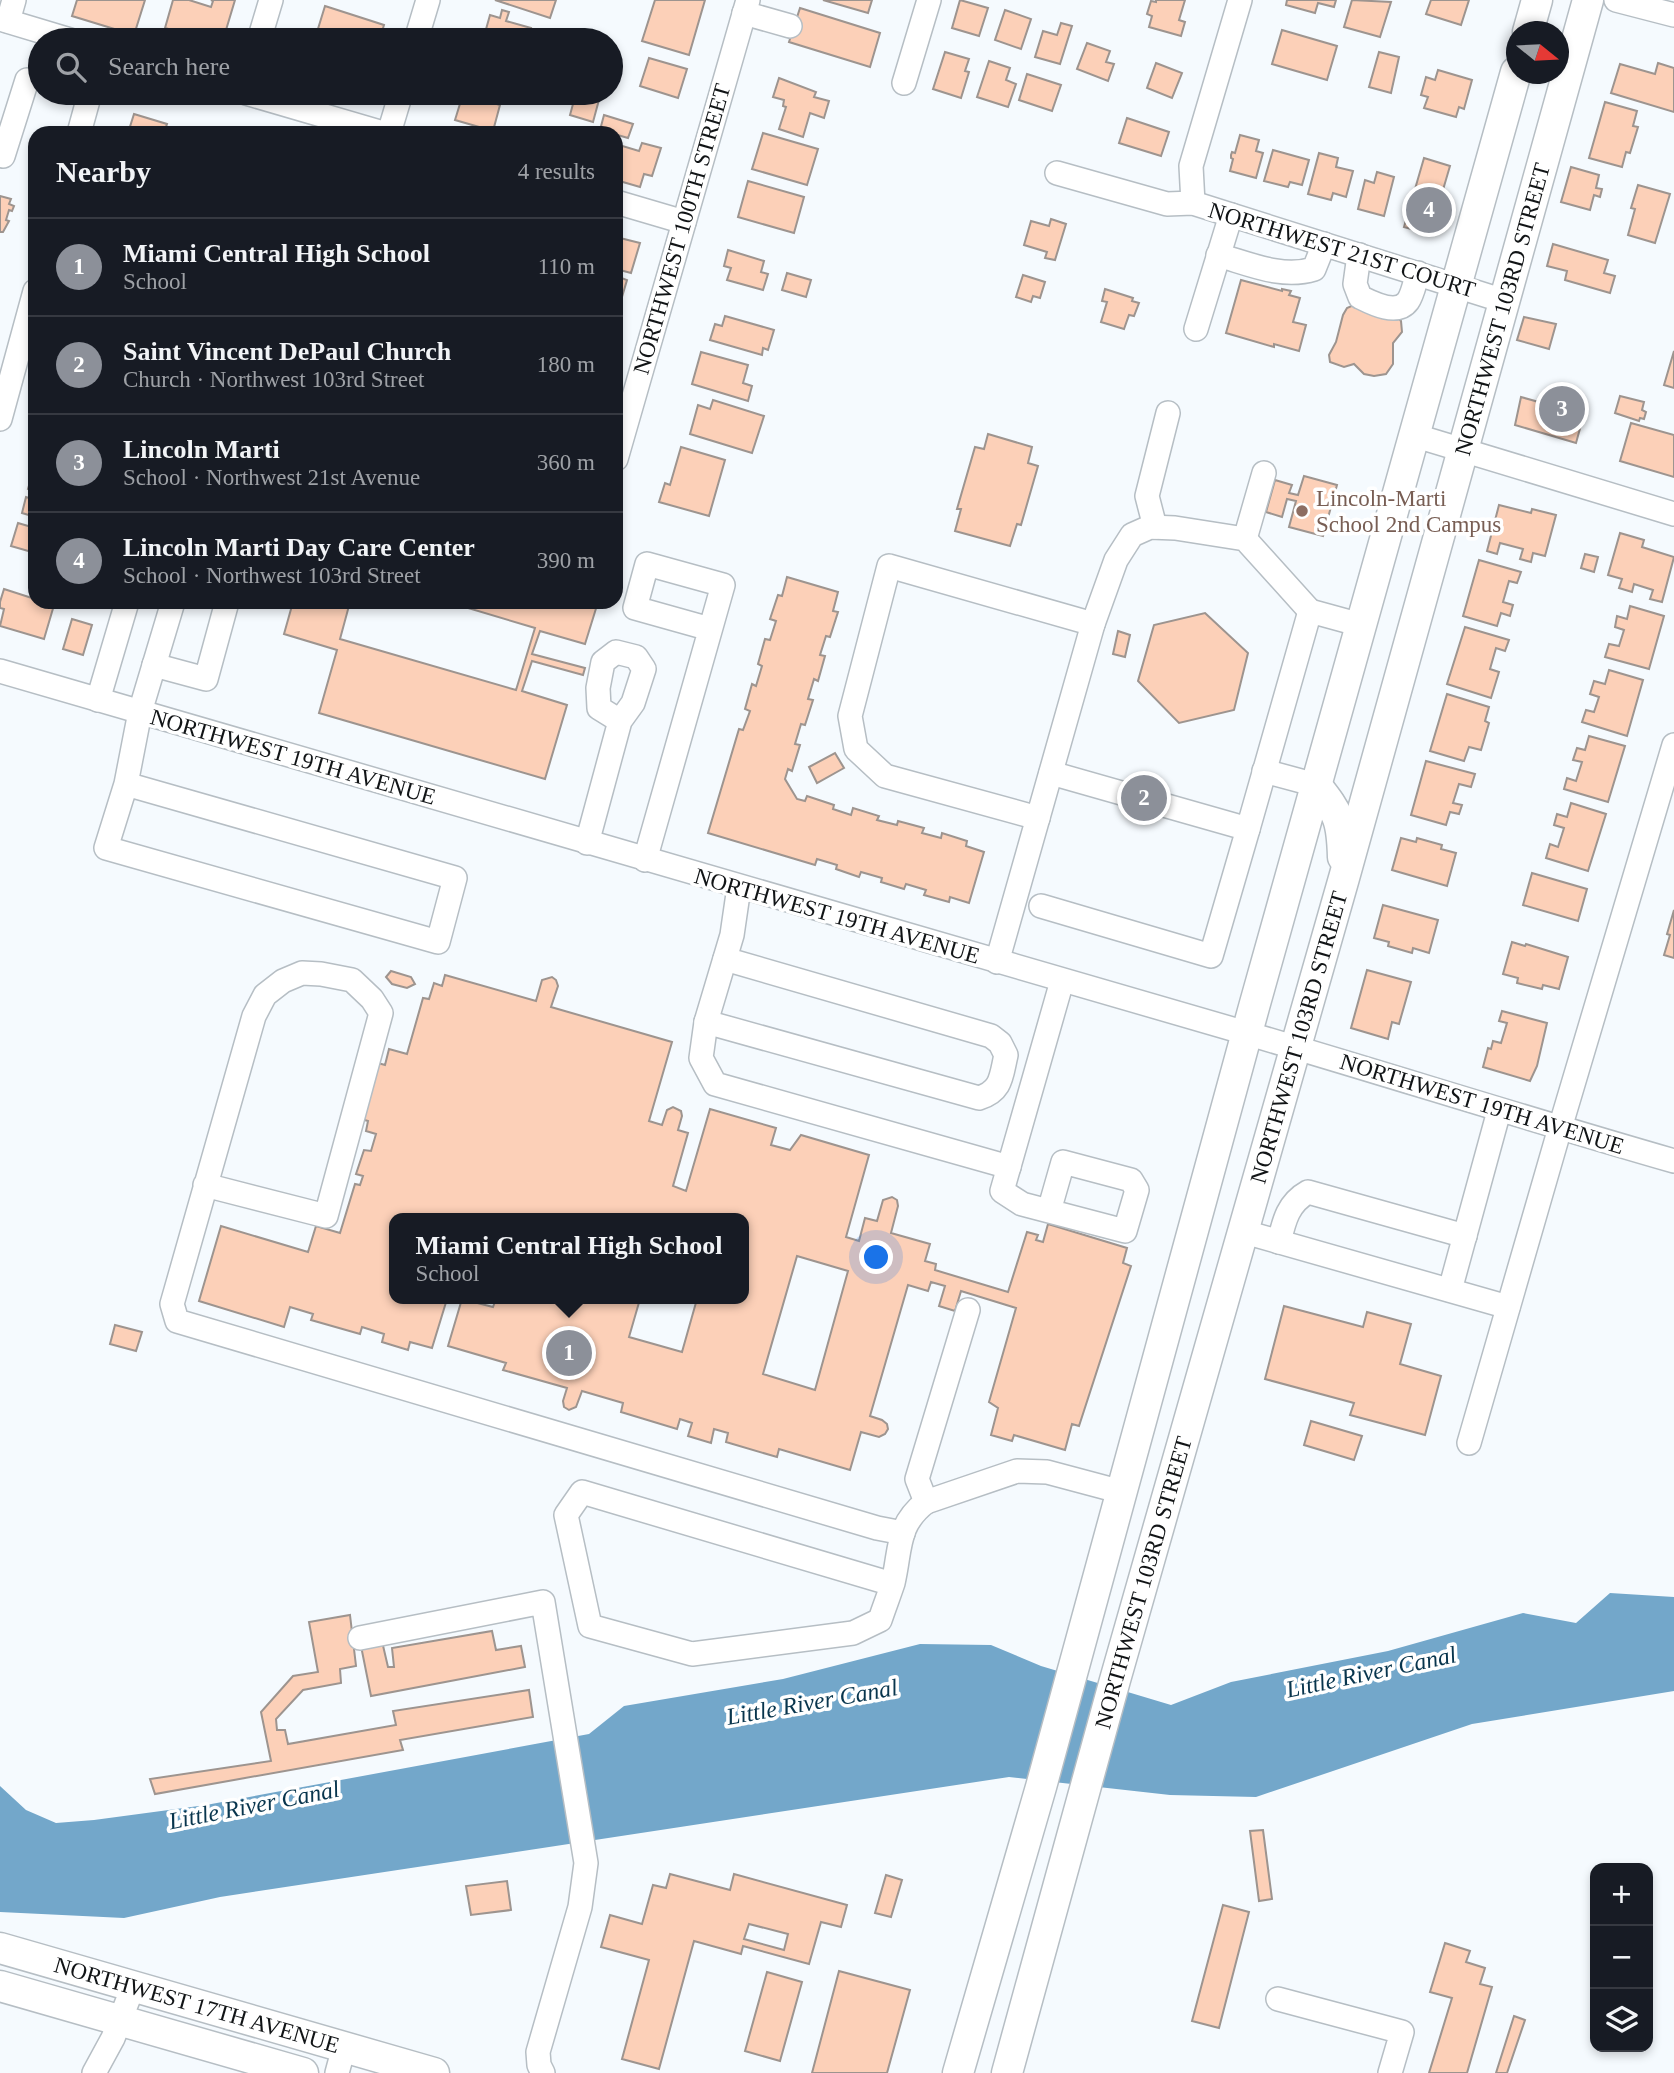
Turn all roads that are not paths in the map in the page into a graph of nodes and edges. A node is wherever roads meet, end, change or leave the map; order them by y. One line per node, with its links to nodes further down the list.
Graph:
1 (271, 0): 14 (street)
2 (428, 0): 15 (street)
3 (929, 0): 17 (street)
4 (1240, 0): 27 (street)
5 (1537, 0): 11 (main road)
6 (1588, 0): 36 (main road, NORTHWEST 103RD STREET)
7 (1616, 0): 10 (street)
8 (746, 6): 12 (street); 30 (street, NORTHWEST 100TH STREET)
9 (7, 14): 13 (street)
10 (1674, 15)
11 (1531, 21)
12 (790, 26)
13 (41, 28)
14 (263, 28)
15 (420, 28)
16 (27, 80): 25 (street)
17 (904, 83)
18 (1514, 84): 35 (main road, NORTHWEST 103RD STREET)
19 (87, 105): 22 (street)
20 (287, 105): 23 (street)
21 (397, 105): 24 (street)
22 (81, 126)
23 (359, 126)
24 (391, 126)
25 (0, 155)
26 (1057, 173): 27 (street, NORTHWEST 21ST COURT)
27 (1193, 203): 29 (street, NORTHWEST 21ST COURT)
28 (623, 204): 30 (street)
29 (1231, 215): 31 (street, NORTHWEST 21ST COURT); 33 (street)
30 (684, 222): 42 (street, NORTHWEST 100TH STREET)
31 (1324, 244): 32 (street, NORTHWEST 21ST COURT); 33 (street)
32 (1360, 255): 34 (street, NORTHWEST 21ST COURT); 34 (street)
33 (1218, 256): 38 (street)
34 (1418, 273): 35 (street, NORTHWEST 21ST COURT)
35 (1456, 285): 36 (street, NORTHWEST 21ST COURT); 43 (main road, NORTHWEST 103RD STREET)
36 (1503, 301): 44 (main road, NORTHWEST 103RD STREET)
37 (28, 308): 39 (street)
38 (1196, 329)
39 (8, 357): 41 (street)
40 (1168, 413): 47 (street)
41 (0, 419)
42 (623, 435)
43 (1413, 435): 44 (street); 54 (main road, NORTHWEST 103RD STREET)
44 (1464, 450): 46 (street); 70 (main road, NORTHWEST 103RD STREET)
45 (1264, 472): 48 (street)
46 (1674, 514)
47 (1155, 527): 48 (street); 53 (street)
48 (1245, 539): 52 (street)
49 (125, 609): 58 (street)
50 (171, 609): 56 (street)
51 (225, 609): 56 (street)
52 (1310, 611): 54 (street); 62 (street)
53 (1093, 624): 63 (street); 66 (street)
54 (1361, 625): 65 (main road, NORTHWEST 103RD STREET)
55 (710, 629): 69 (street)
56 (154, 664): 59 (street)
57 (0, 671): 58 (street, NORTHWEST 19TH AVENUE)
58 (98, 700): 59 (street, NORTHWEST 19TH AVENUE)
59 (140, 712): 64 (street); 68 (street, NORTHWEST 19TH AVENUE)
60 (620, 721): 68 (street)
61 (1674, 745): 80 (street)
62 (1264, 771): 65 (street); 67 (street)
63 (1051, 773): 66 (street); 67 (street)
64 (126, 784): 64 (street)
65 (1316, 785): 70 (main road); 77 (main road, NORTHWEST 103RD STREET)
66 (1038, 818): 74 (street)
67 (1248, 829): 72 (street)
68 (587, 843): 69 (street, NORTHWEST 19TH AVENUE)
69 (645, 860): 71 (street, NORTHWEST 19TH AVENUE)
70 (1344, 878): 78 (main road, NORTHWEST 103RD STREET)
71 (739, 887): 73 (street); 74 (street, NORTHWEST 19TH AVENUE)
72 (1041, 906)
73 (724, 959): 76 (street); 76 (street)
74 (997, 962): 75 (street, NORTHWEST 19TH AVENUE)
75 (1062, 981): 77 (street, NORTHWEST 19TH AVENUE); 82 (street)
76 (706, 1023): 82 (street)
77 (1247, 1034): 78 (street, NORTHWEST 19TH AVENUE); 92 (main road, NORTHWEST 103RD STREET)
78 (1295, 1048): 79 (street, NORTHWEST 19TH AVENUE); 85 (main road, NORTHWEST 103RD STREET)
79 (1499, 1111): 80 (street, NORTHWEST 19TH AVENUE); 86 (street)
80 (1560, 1128): 81 (street, NORTHWEST 19TH AVENUE); 89 (street)
81 (1674, 1161)
82 (1009, 1167): 84 (street)
83 (205, 1185): 83 (street); 94 (street)
84 (1049, 1211)
85 (1241, 1231): 87 (street); 108 (main road, NORTHWEST 103RD STREET)
86 (1465, 1236): 87 (street); 88 (street)
87 (1279, 1241): 88 (street)
88 (1450, 1290): 89 (street)
89 (1508, 1307): 91 (street)
90 (968, 1310): 93 (street)
91 (1469, 1443)
92 (1122, 1492): 93 (street); 107 (main road, NORTHWEST 103RD STREET)
93 (926, 1502): 94 (street)
94 (903, 1533): 95 (street)
95 (892, 1584): 95 (street)
96 (360, 1638): 106 (street)
97 (0, 1948): 99 (main road, NORTHWEST 17TH AVENUE)
98 (0, 1986): 101 (main road, NORTHWEST 17TH AVENUE)
99 (133, 1987): 101 (street); 102 (main road, NORTHWEST 17TH AVENUE)
100 (1278, 1999): 109 (street)
101 (121, 2020): 103 (street); 104 (main road, NORTHWEST 17TH AVENUE)
102 (340, 2060): 105 (main road, NORTHWEST 17TH AVENUE)
103 (94, 2073)
104 (303, 2073)
105 (434, 2073)
106 (544, 2073)
107 (958, 2073)
108 (1007, 2073)
109 (1390, 2073)

